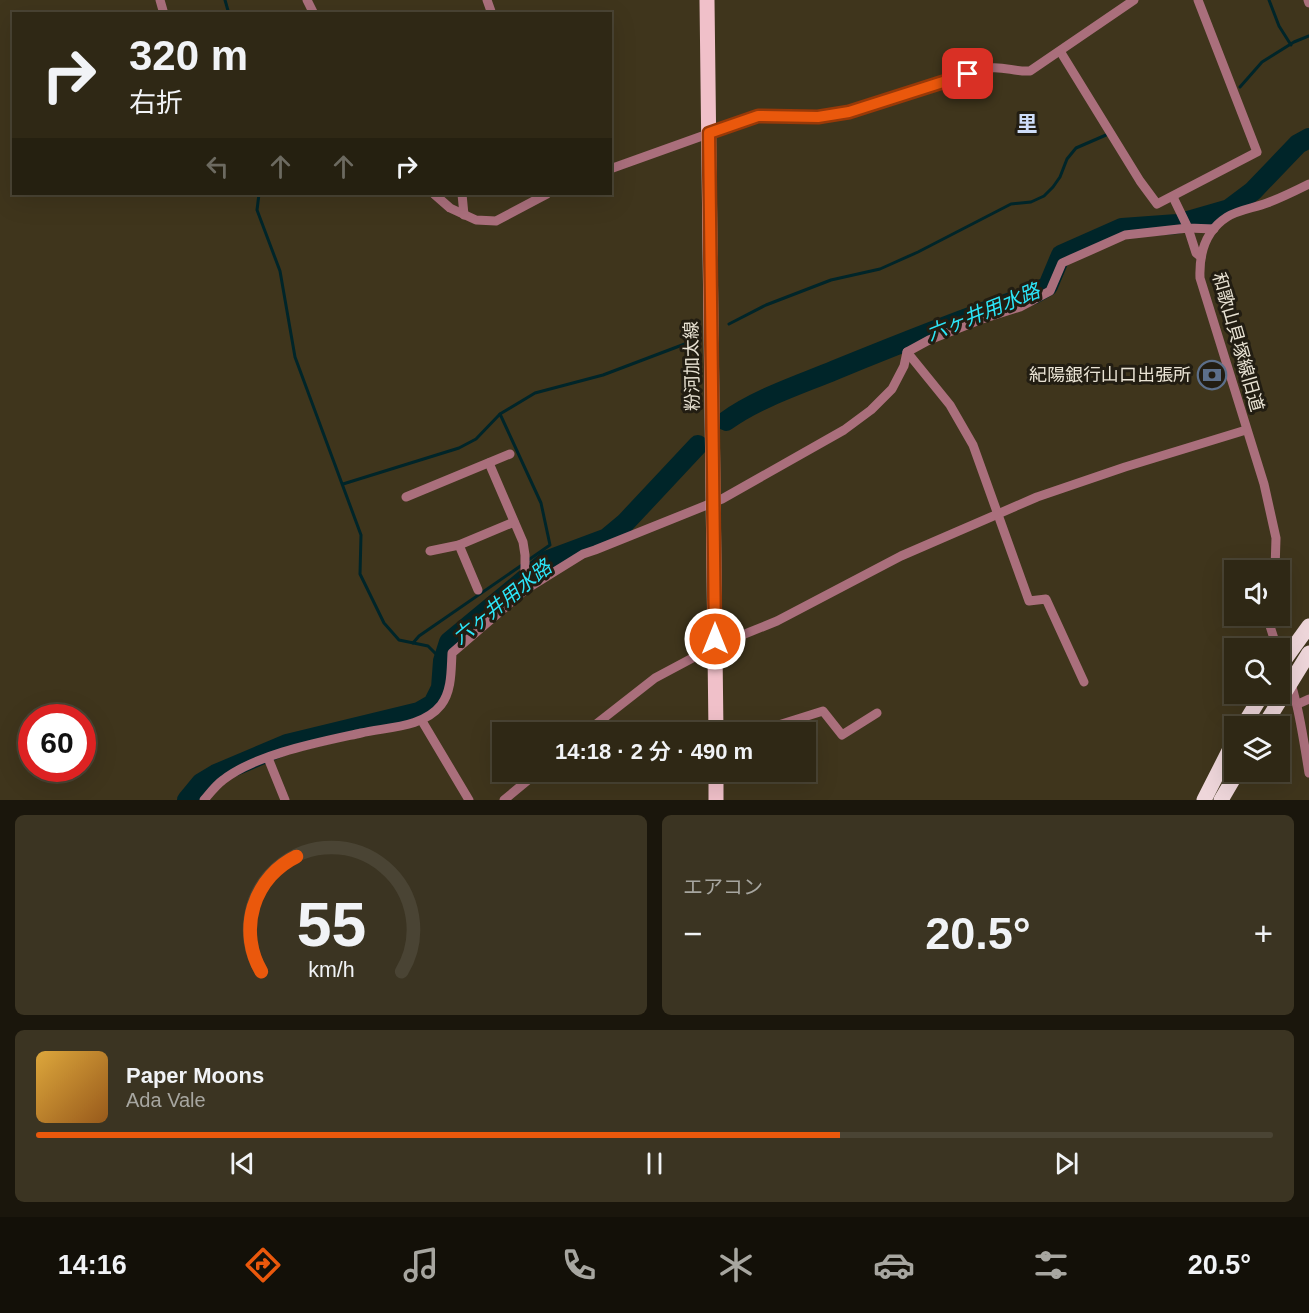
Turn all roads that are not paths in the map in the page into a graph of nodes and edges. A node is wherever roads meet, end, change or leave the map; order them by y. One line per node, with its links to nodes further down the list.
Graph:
1 (707, 0): 5 (main road, 粉河加太線)
2 (1134, 0): 4 (street)
3 (1198, 0): 11 (street)
4 (1060, 51): 5 (street); 11 (street)
5 (709, 133): 6 (street); 21 (main road, 粉河加太線)
6 (612, 168)
7 (1309, 184): 14 (street)
8 (435, 195): 12 (street)
9 (462, 195): 12 (street)
10 (545, 195): 12 (street)
11 (1173, 197): 13 (street)
12 (464, 215)
13 (1188, 228): 14 (street); 15 (street); 16 (street)
14 (1214, 229): 15 (street, 和歌山貝塚線旧道)
15 (1201, 257): 17 (street, 和歌山貝塚線旧道)
16 (907, 352): 21 (street); 22 (street)
17 (1246, 430): 22 (street); 26 (street, 和歌山貝塚線旧道)
18 (510, 454): 19 (street)
19 (489, 463): 20 (street); 23 (street)
20 (406, 497)
21 (714, 502): 28 (street); 30 (main road, 粉河加太線)
22 (999, 514): 30 (street); 35 (street)
23 (514, 522): 24 (street); 28 (street)
24 (459, 545): 25 (street); 27 (street)
25 (430, 552)
26 (1275, 560)
27 (477, 590)
28 (525, 590): 40 (street)
29 (1309, 626): 31 (highway)
30 (715, 646): 41 (street); 42 (main road, 粉河加太線)
31 (1290, 646)
32 (1309, 653): 34 (highway)
33 (1290, 676): 34 (street)
34 (1292, 680): 37 (street); 39 (highway)
35 (1084, 682)
36 (1309, 699): 37 (street)
37 (1298, 704): 46 (street)
38 (877, 713): 43 (street)
39 (1270, 716)
40 (422, 721): 44 (street); 52 (street)
41 (599, 722)
42 (716, 722)
43 (788, 722)
44 (268, 758): 50 (street); 51 (street)
45 (1224, 761): 55 (highway)
46 (1309, 773)
47 (526, 782): 53 (street)
48 (716, 782): 54 (main road)
49 (1232, 782): 56 (highway)
50 (206, 799)
51 (285, 800)
52 (469, 800)
53 (504, 800)
54 (716, 800)
55 (1204, 800)
56 (1221, 800)

